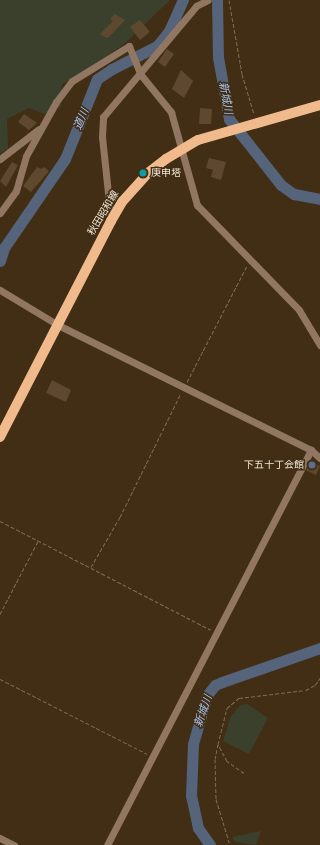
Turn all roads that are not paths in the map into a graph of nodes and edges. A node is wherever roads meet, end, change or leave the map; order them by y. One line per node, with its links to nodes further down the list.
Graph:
1 (205, 2): 2 (street)
2 (141, 74): 4 (street); 5 (street); 8 (street)
3 (320, 106): 5 (main road, 秋田昭和線)
4 (42, 126): 6 (street); 7 (street)
5 (182, 149): 8 (main road, 秋田昭和線); 11 (street)
6 (0, 159)
7 (0, 213)
8 (111, 221): 10 (main road, 秋田昭和線)
9 (0, 290): 10 (street)
10 (58, 325): 12 (main road, 秋田昭和線); 13 (street)
11 (320, 344)
12 (0, 437)
13 (311, 450): 14 (street); 17 (street)
14 (320, 458)
15 (0, 838): 16 (street)
16 (14, 845)
17 (107, 845)

